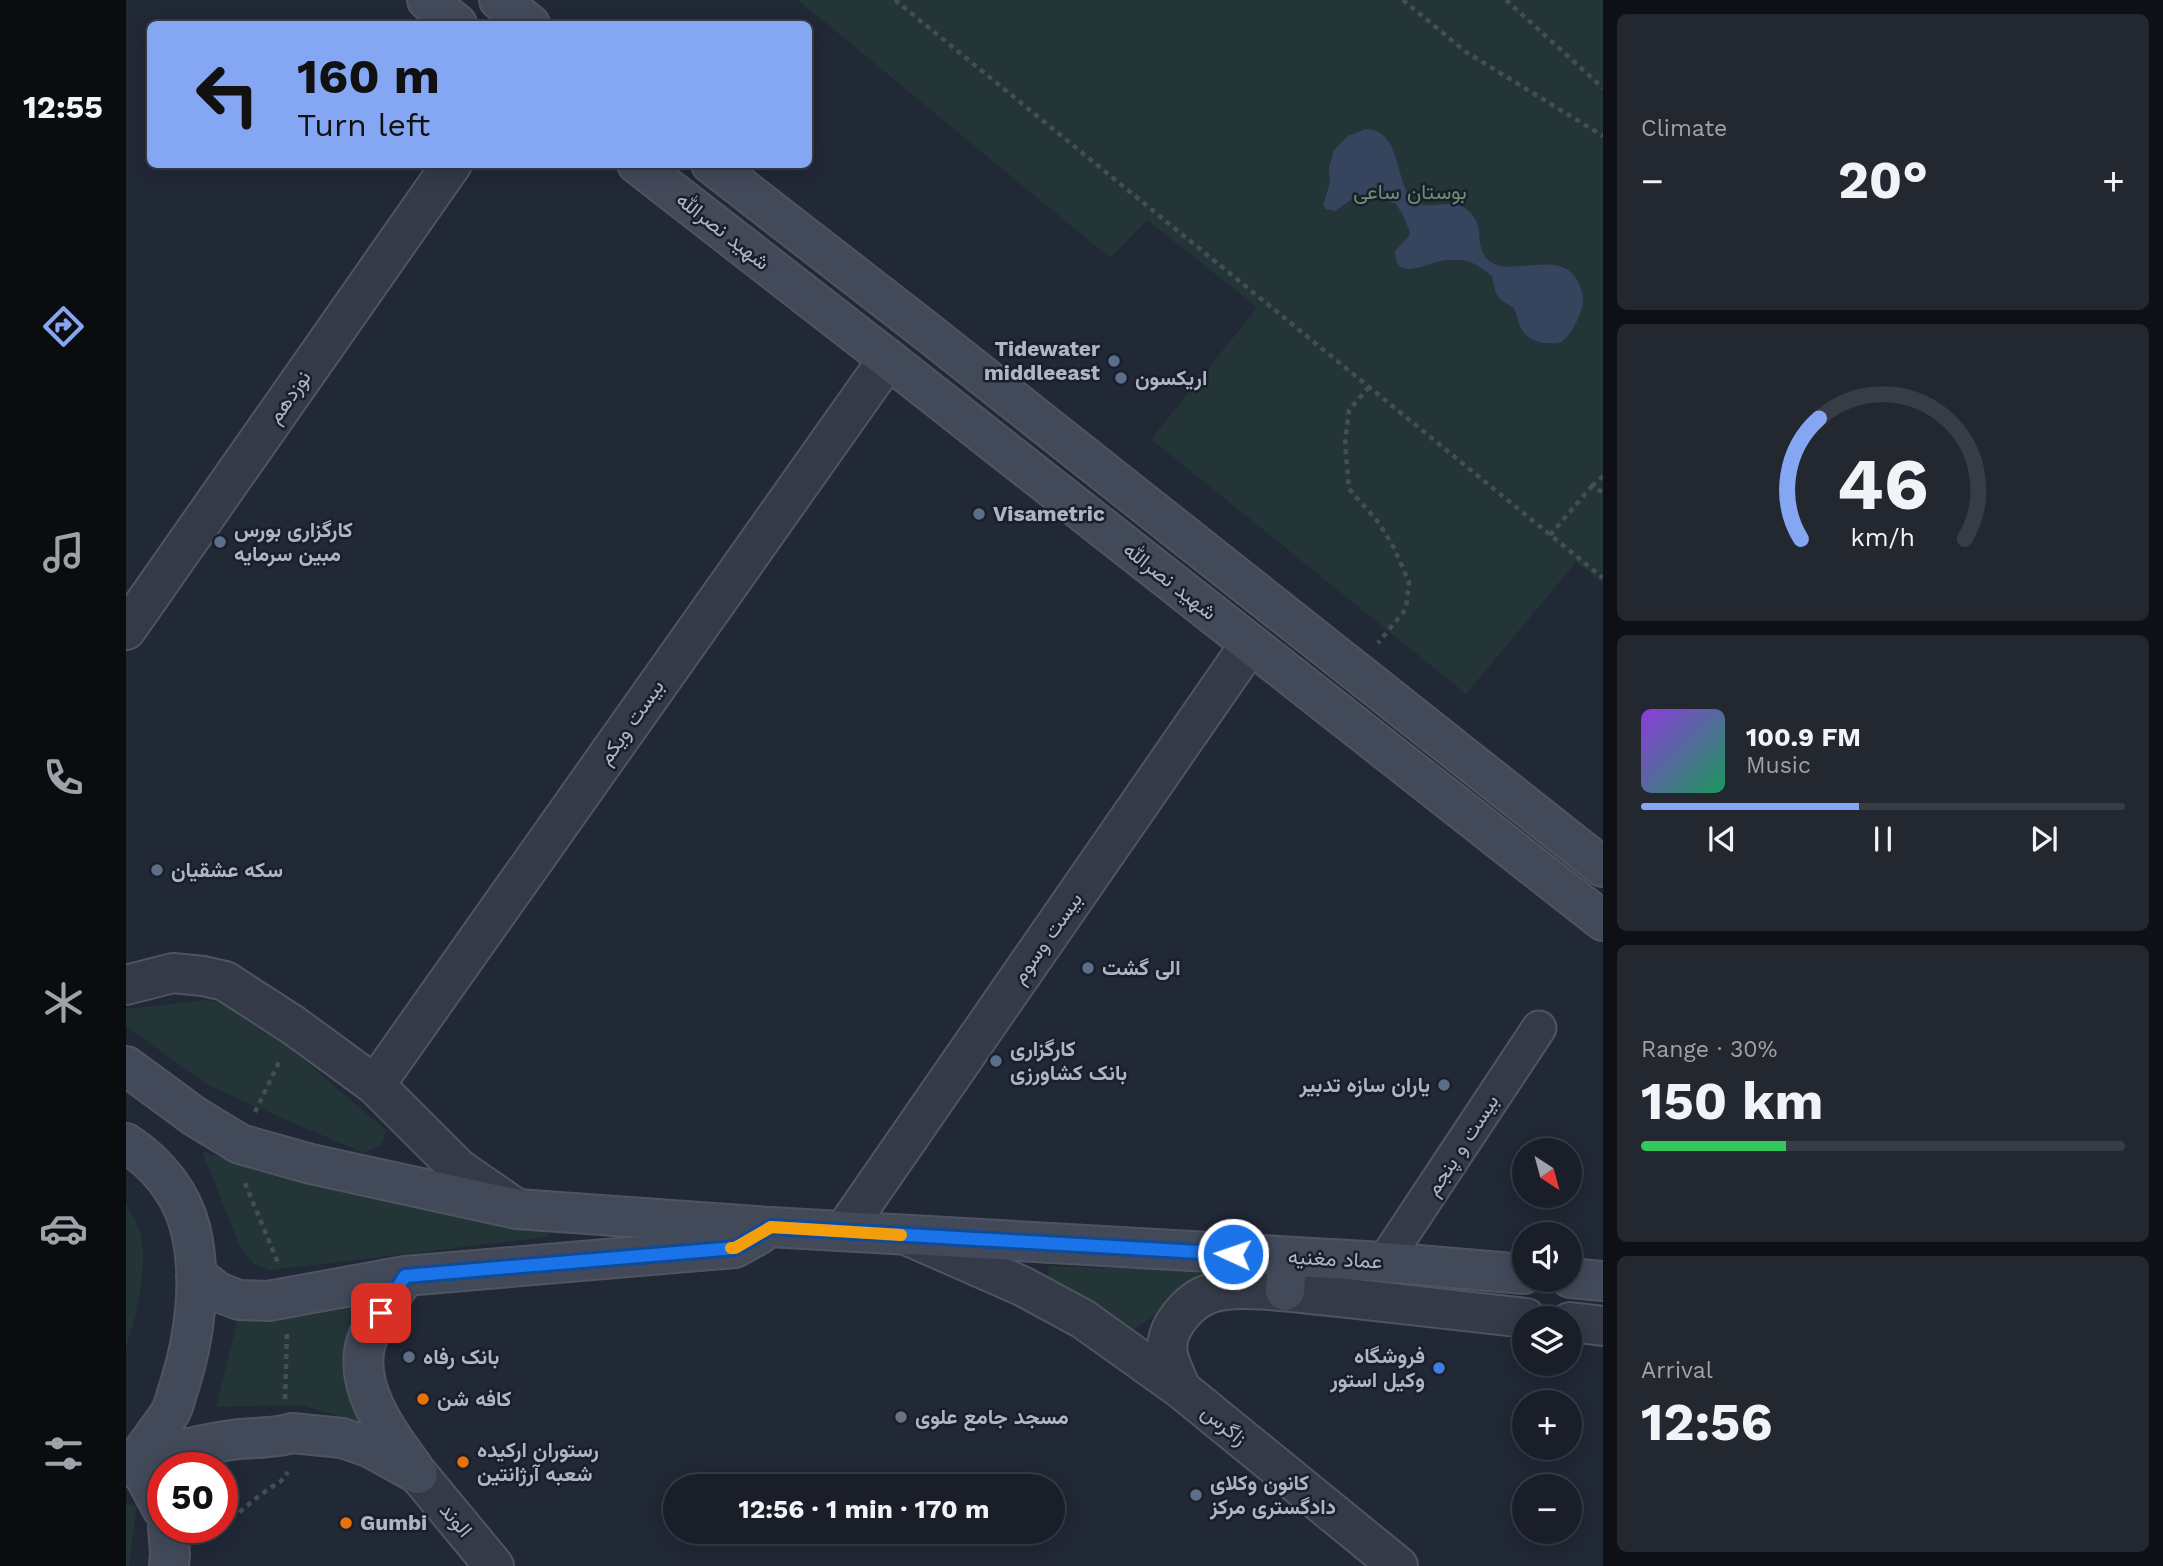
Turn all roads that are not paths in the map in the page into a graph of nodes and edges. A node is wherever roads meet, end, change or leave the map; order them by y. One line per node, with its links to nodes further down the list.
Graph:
1 (426, 0): 2 (main road)
2 (453, 21)
3 (449, 168): 8 (street, نوزدهم)
4 (642, 168): 6 (main road, شهید نصرالله)
5 (716, 168): 7 (main road)
6 (888, 359): 9 (main road, شهید نصرالله); 15 (street, بیست ویکم)
7 (1275, 607): 9 (main road); 10 (main road)
8 (126, 630)
9 (1250, 644): 11 (main road, شهید نصرالله); 19 (street, بیست وسوم)
10 (1603, 867)
11 (1603, 921)
12 (126, 985): 15 (street)
13 (1539, 1028): 21 (street, بیست و پنجم)
14 (126, 1066): 17 (main road, عماد مغنیه)
15 (374, 1085): 17 (street)
16 (126, 1143): 24 (main road)
17 (517, 1209): 18 (main road, عماد مغنیه)
18 (771, 1227): 19 (main road, عماد مغنیه); 25 (main road)
19 (844, 1231): 20 (main road, عماد مغنیه)
20 (906, 1235): 23 (main road, عماد مغنیه); 31 (street, زاگرس)
21 (1384, 1262): 22 (main road, عماد مغنیه); 23 (main road, عماد مغنیه)
22 (1512, 1273)
23 (1286, 1274): 28 (street, عماد مغنیه); 31 (street, عماد مغنیه)
24 (196, 1275): 25 (main road); 34 (main road)
25 (405, 1276): 35 (main road)
26 (1582, 1279): 27 (main road)
27 (1603, 1281)
28 (1512, 1315)
29 (1582, 1323): 30 (street)
30 (1603, 1326)
31 (1181, 1390): 40 (street, زاگرس)
32 (255, 1437): 33 (main road); 34 (main road); 35 (main road)
33 (234, 1452)
34 (131, 1464): 36 (main road)
35 (418, 1474): 39 (street, الوند)
36 (147, 1487)
37 (169, 1543): 38 (main road)
38 (169, 1566)
39 (494, 1566)
40 (1398, 1566)

